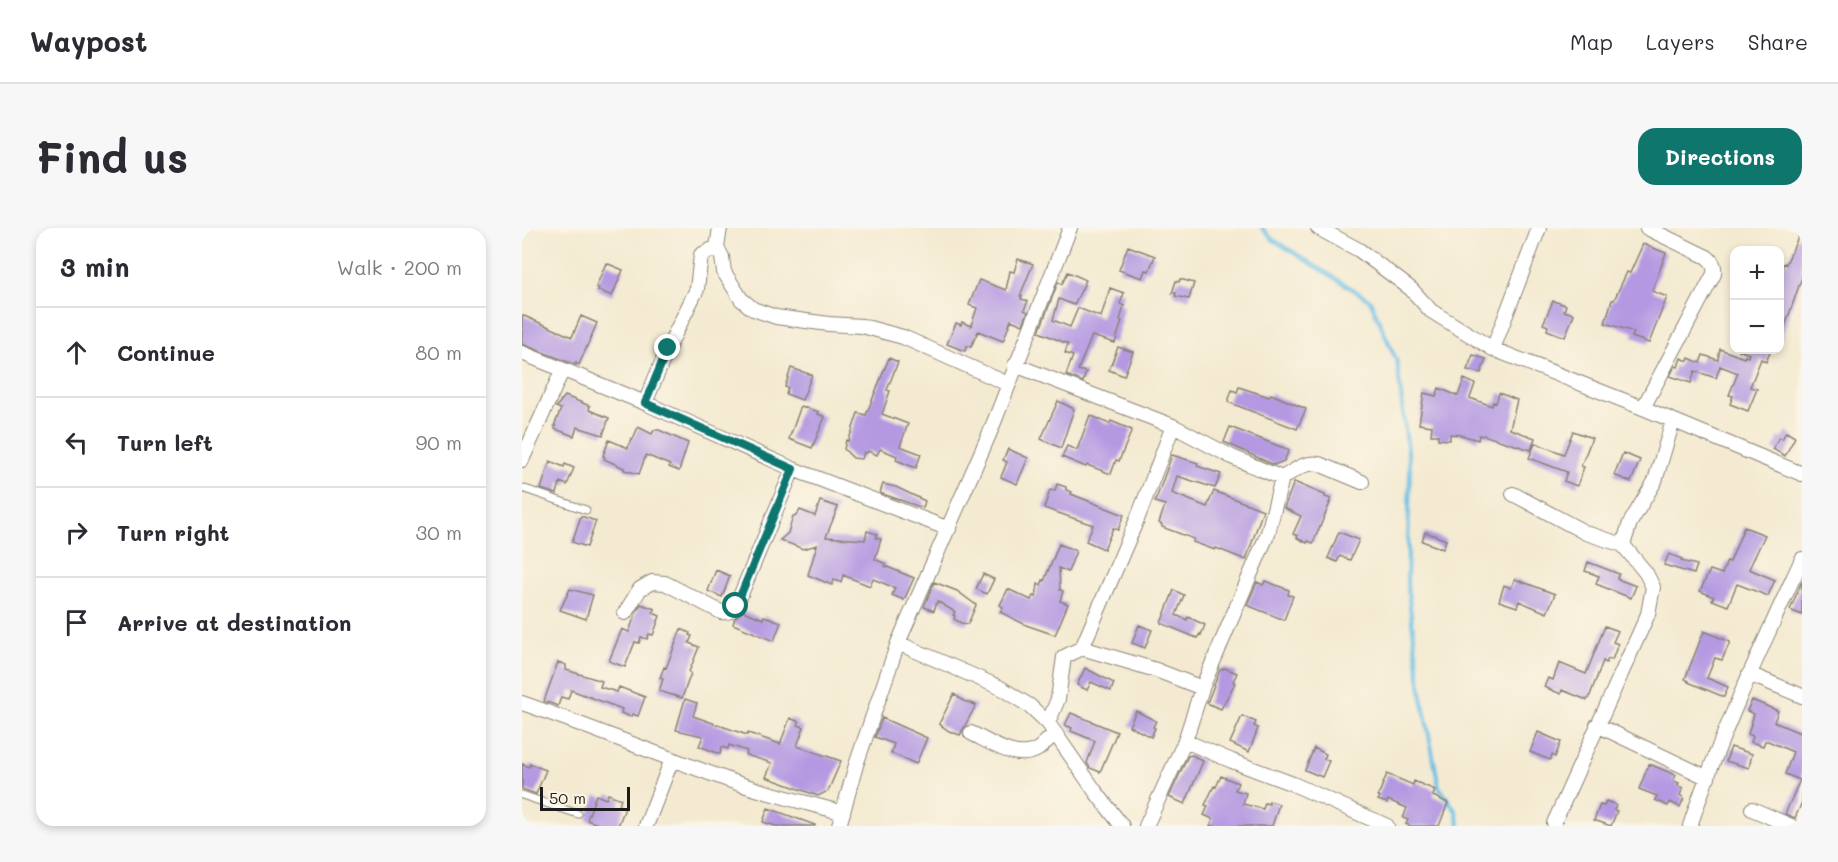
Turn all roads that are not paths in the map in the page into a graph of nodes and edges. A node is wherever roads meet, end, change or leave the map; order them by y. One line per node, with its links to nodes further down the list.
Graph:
1 (720, 228): 6 (street)
2 (1070, 228): 9 (street)
3 (1318, 228): 7 (street)
4 (1539, 228): 7 (street)
5 (1647, 228): 13 (street)
6 (717, 248): 11 (street); 12 (street)
7 (1492, 348): 13 (street)
8 (522, 353): 10 (street)
9 (1015, 365): 11 (street); 15 (street)
10 (562, 370): 12 (street); 16 (street)
11 (1008, 384): 24 (street)
12 (645, 403): 17 (street)
13 (1643, 408): 14 (street)
14 (1673, 421): 18 (street); 25 (street)
15 (1173, 426): 19 (street); 29 (street)
16 (522, 460)
17 (793, 469): 24 (street); 27 (street)
18 (1802, 474)
19 (1282, 478): 20 (street); 31 (street)
20 (1362, 482)
21 (522, 488): 23 (lane)
22 (1513, 494): 25 (street)
23 (586, 510)
24 (949, 529): 28 (street)
25 (1623, 545): 34 (street)
26 (1802, 559): 30 (street)
27 (625, 613)
28 (898, 644): 35 (street); 43 (street)
29 (1082, 648): 31 (street); 35 (street)
30 (1749, 674): 32 (street); 39 (street)
31 (1202, 688): 37 (street)
32 (1802, 696)
33 (522, 703): 38 (street)
34 (1597, 725): 39 (street); 44 (street)
35 (1052, 728): 36 (street); 46 (street)
36 (970, 733)
37 (1185, 741): 47 (street); 48 (street)
38 (672, 759): 43 (street); 45 (street)
39 (1708, 778): 49 (street)
40 (522, 795): 42 (lane)
41 (1752, 809): 50 (street)
42 (578, 814)
43 (841, 820)
44 (1554, 823)
45 (646, 826)
46 (1122, 826)
47 (1146, 826)
48 (1387, 826)
49 (1690, 826)
50 (1791, 826)

